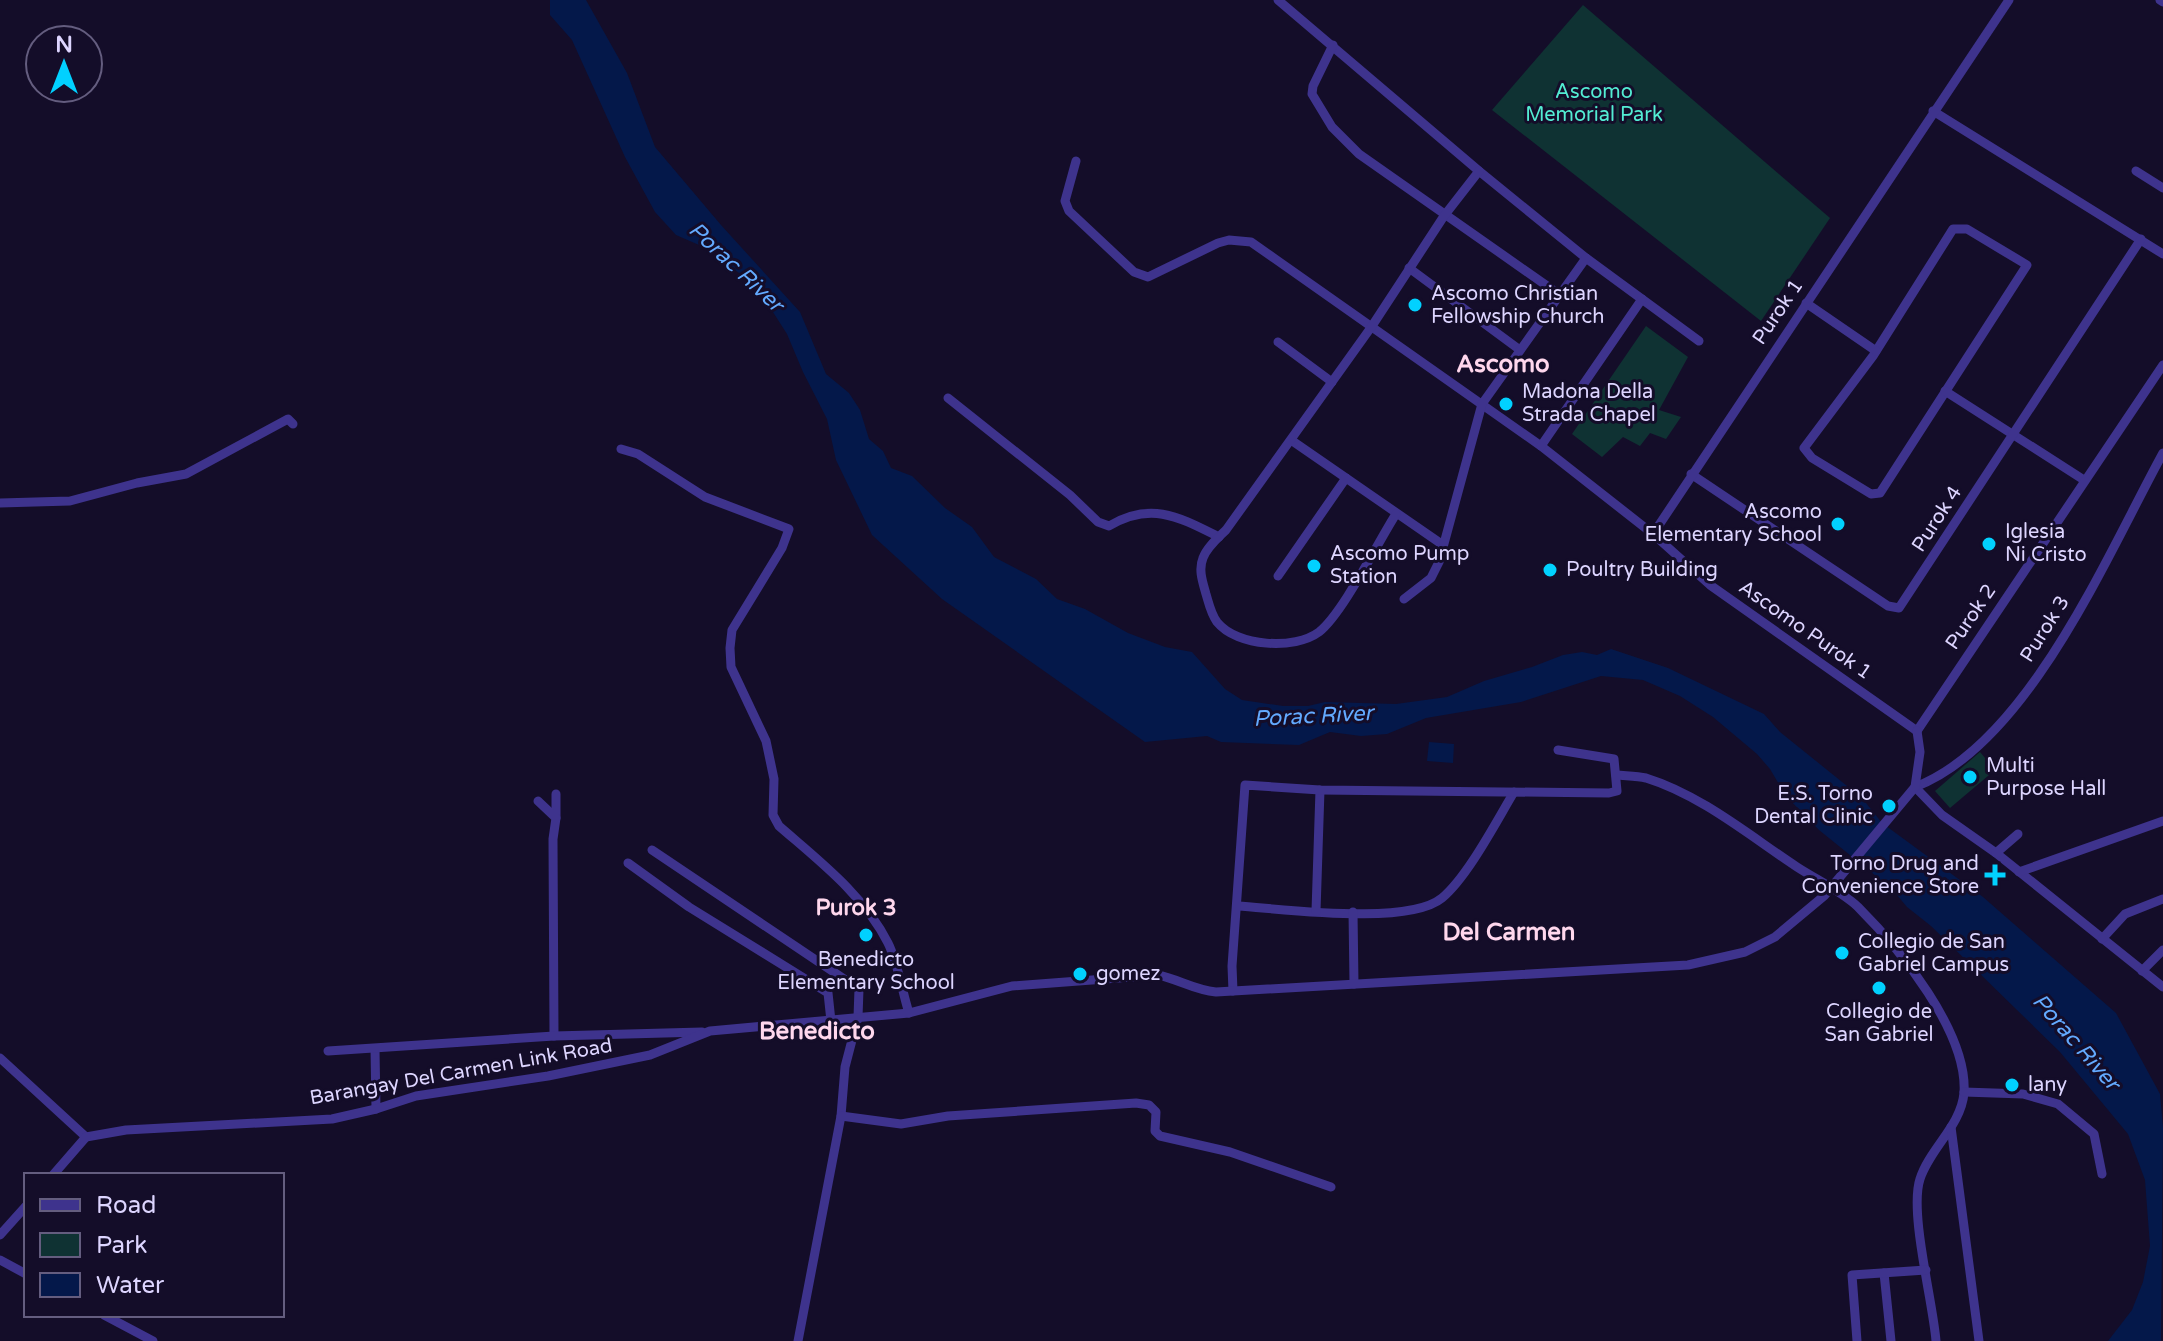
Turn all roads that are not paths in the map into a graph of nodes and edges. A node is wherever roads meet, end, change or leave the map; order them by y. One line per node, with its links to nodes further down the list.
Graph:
1 (1278, 0): 3 (street)
2 (2009, 0): 4 (street, Purok 1)
3 (1333, 45): 6 (street); 9 (street)
4 (1933, 111): 10 (street); 16 (street, Purok 1)
5 (1076, 161): 17 (street, Ascomo Purok 1)
6 (1479, 171): 9 (street); 12 (street)
7 (2136, 171): 8 (street)
8 (2163, 188)
9 (1444, 216): 13 (street); 14 (street)
10 (2141, 239): 11 (street); 28 (street, Purok 4)
11 (2163, 254)
12 (1586, 258): 14 (street); 15 (street)
13 (1409, 268): 17 (street); 20 (street)
14 (1560, 295): 20 (street)
15 (1642, 299): 18 (street); 30 (street)
16 (1806, 303): 21 (street); 33 (street, Purok 1)
17 (1372, 326): 23 (street); 26 (street, Ascomo Purok 1)
18 (1699, 341)
19 (1278, 342): 23 (street)
20 (1520, 350): 26 (street)
21 (1876, 351): 24 (street); 24 (street)
22 (2163, 365): 35 (street, Purok 2)
23 (1332, 382): 29 (street)
24 (1945, 391): 28 (street)
25 (948, 398): 39 (street)
26 (1482, 404): 30 (street, Ascomo Purok 1); 40 (street)
27 (293, 424): 36 (street)
28 (2014, 434): 33 (street, Purok 4); 35 (street)
29 (1291, 440): 34 (street); 39 (street)
30 (1541, 446): 38 (street, Ascomo Purok 1)
31 (621, 449): 69 (street)
32 (2163, 453): 46 (street, Purok 3)
33 (1691, 474): 38 (street, Purok 1)
34 (1346, 478): 37 (street); 41 (street)
35 (2084, 480): 43 (street, Purok 2)
36 (0, 503)
37 (1396, 514): 39 (street); 40 (street)
38 (1653, 534): 43 (street, Ascomo Purok 1)
39 (1219, 537)
40 (1443, 545): 42 (street)
41 (1278, 576)
42 (1404, 599)
43 (1917, 731): 46 (street)
44 (1558, 750): 45 (street)
45 (1616, 775): 48 (street); 58 (street)
46 (1915, 787): 55 (street); 58 (street, Barangay Del Carmen Link Road)
47 (1320, 790): 48 (street); 60 (street); 61 (street)
48 (1514, 792): 62 (street)
49 (556, 794): 51 (street)
50 (538, 801): 51 (street)
51 (556, 818): 73 (street)
52 (2163, 821): 57 (street)
53 (2018, 834): 55 (street)
54 (652, 850): 70 (street)
55 (1996, 853): 57 (street)
56 (628, 863): 71 (street)
57 (2019, 872): 63 (street)
58 (1831, 889): 66 (street, Barangay Del Carmen Link Road); 77 (street)
59 (2163, 899): 63 (street)
60 (1238, 906): 61 (street); 68 (street)
61 (1316, 911): 62 (street)
62 (1353, 912): 66 (street)
63 (2102, 939): 65 (street)
64 (2163, 950): 65 (street)
65 (2142, 971): 67 (street)
66 (1354, 984): 68 (street, Barangay Del Carmen Link Road)
67 (2163, 987)
68 (1233, 991): 69 (street, Barangay Del Carmen Link Road)
69 (909, 1013): 70 (street, Barangay Del Carmen Link Road)
70 (858, 1017): 71 (street, Barangay Del Carmen Link Road); 79 (street)
71 (831, 1021): 72 (street, Barangay Del Carmen Link Road)
72 (710, 1031): 73 (street); 78 (street, Barangay Del Carmen Link Road)
73 (554, 1036): 74 (street)
74 (375, 1049): 75 (street); 78 (street)
75 (328, 1051)
76 (0, 1058): 81 (street)
77 (1964, 1092): 80 (street); 83 (street)
78 (376, 1109): 81 (street, Barangay Del Carmen Link Road)
79 (841, 1116): 84 (street); 93 (street)
80 (1951, 1127): 88 (street); 97 (street)
81 (86, 1137): 82 (street)
82 (55, 1173)
83 (2102, 1174)
84 (1331, 1187)
85 (24, 1208): 86 (street)
86 (0, 1235)
87 (0, 1260): 89 (street)
88 (1926, 1270): 90 (street); 96 (street)
89 (24, 1273)
90 (1884, 1273): 94 (street); 95 (street)
91 (108, 1317): 92 (street)
92 (153, 1341)
93 (798, 1341)
94 (1857, 1341)
95 (1891, 1341)
96 (1936, 1341)
97 (1979, 1341)

